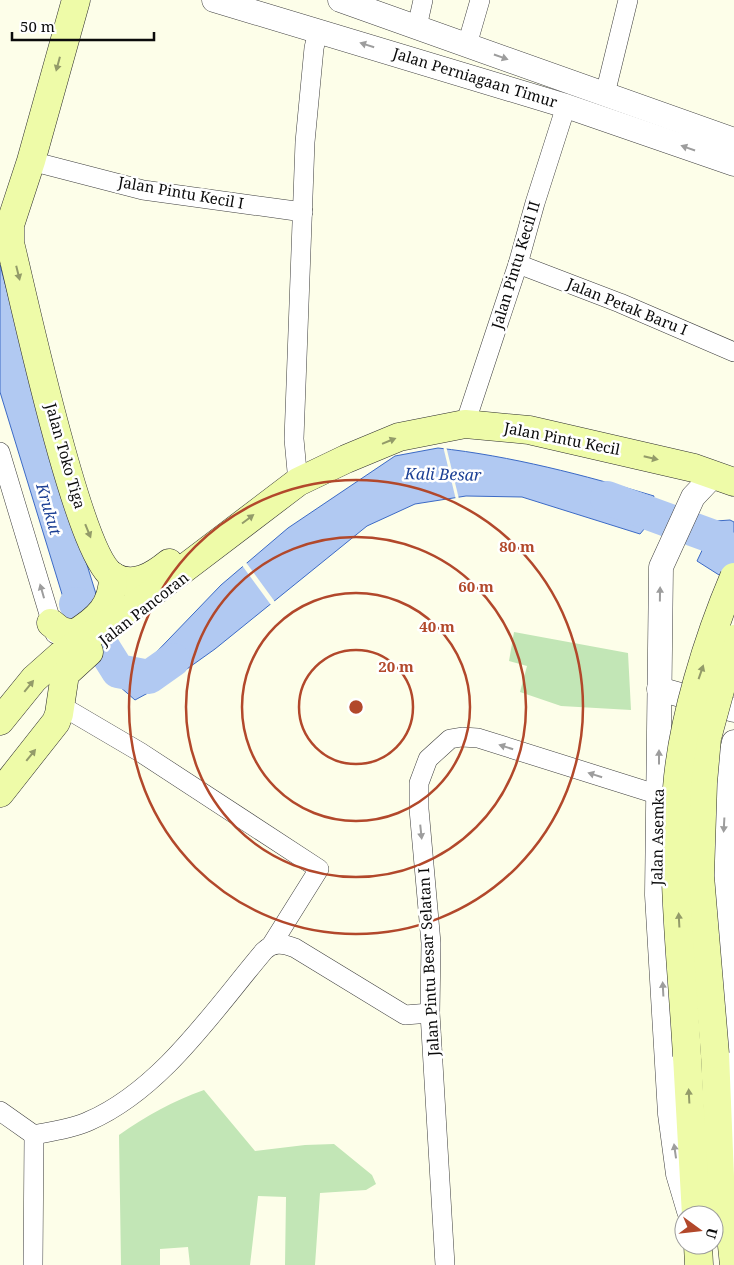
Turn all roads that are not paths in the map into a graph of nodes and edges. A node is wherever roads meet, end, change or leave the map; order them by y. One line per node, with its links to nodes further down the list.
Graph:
1 (76, 0): 13 (main road, one-way to 13)
2 (214, 0): 8 (street, Jalan Perniagaan Timur)
3 (340, 0): 7 (street, Jalan Perniagaan Timur)
4 (423, 0): 7 (street)
5 (480, 0): 9 (street)
6 (628, 0): 10 (street)
7 (417, 27): 9 (street, Jalan Perniagaan Timur)
8 (318, 31): 11 (street, Jalan Perniagaan Timur, one-way to 8); 15 (street)
9 (467, 46): 10 (street, Jalan Perniagaan Timur, one-way to 10)
10 (605, 94): 12 (street, Jalan Perniagaan Timur)
11 (566, 106): 14 (street, Jalan Perniagaan Timur, one-way to 11); 17 (street, Jalan Pintu Kecil II)
12 (734, 140)
13 (32, 161): 15 (street, Jalan Pintu Kecil I); 16 (main road)
14 (734, 164)
15 (303, 212): 22 (street)
16 (5, 220): 24 (main road, Jalan Toko Tiga, one-way to 24)
17 (518, 264): 18 (street, Jalan Petak Baru I); 19 (street, Jalan Pintu Kecil II)
18 (734, 352)
19 (465, 424): 21 (main road, Jalan Pintu Kecil, one-way to 21); 22 (main road, Jalan Pintu Kecil, one-way to 19)
20 (0, 452): 26 (street, one-way to 20)
21 (726, 479): 29 (street, Jalan Asemka, one-way to 21)
22 (298, 482): 23 (main road, Jalan Pintu Kecil, one-way to 22)
23 (209, 549): 24 (main road); 27 (main road, Jalan Pancoran)
24 (113, 576): 27 (main road)
25 (734, 576): 42 (main road, Jalan Asemka, one-way to 25, bridge)
26 (52, 623): 27 (main road)
27 (90, 636): 30 (main road, Jalan Pancoran); 32 (main road, Jalan Pancoran, one-way to 27)
28 (734, 639): 43 (main road, bridge)
29 (659, 689): 31 (street); 35 (street, Jalan Asemka, one-way to 29)
30 (60, 705): 34 (main road, Jalan Pancoran, one-way to 30); 36 (street)
31 (734, 710)
32 (0, 721)
33 (734, 742): 40 (street, one-way to 40)
34 (0, 793)
35 (659, 795): 37 (street, Jalan Pintu Besar Selatan I, one-way to 37); 41 (street, Jalan Asemka, one-way to 35)
36 (272, 944): 37 (street); 39 (street)
37 (430, 1013): 45 (street, Jalan Pintu Besar Selatan I)
38 (0, 1111): 39 (street)
39 (34, 1135): 44 (street)
40 (734, 1177)
41 (688, 1205)
42 (695, 1205)
43 (732, 1220): 46 (main road)
44 (33, 1265)
45 (445, 1265)
46 (734, 1265)

